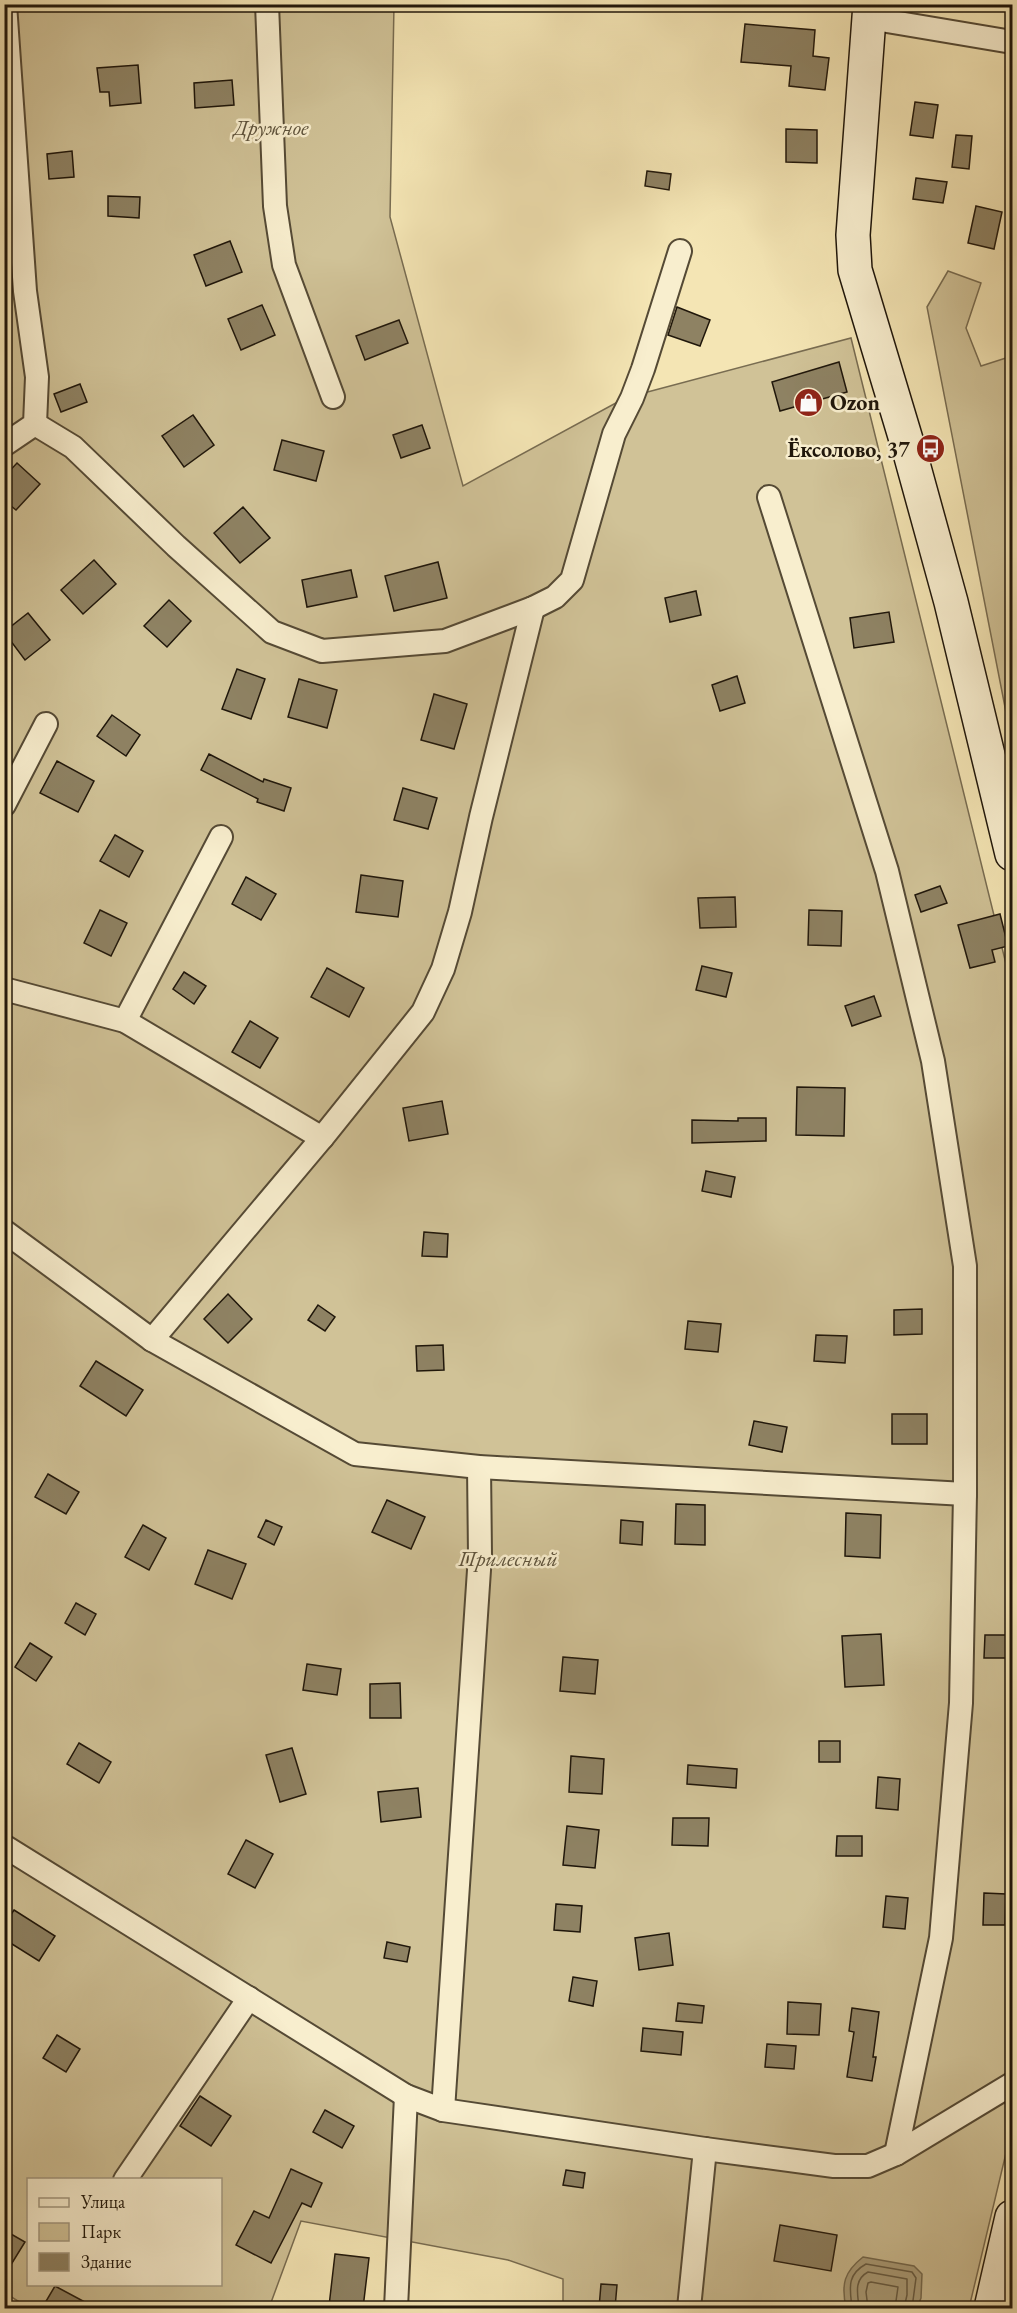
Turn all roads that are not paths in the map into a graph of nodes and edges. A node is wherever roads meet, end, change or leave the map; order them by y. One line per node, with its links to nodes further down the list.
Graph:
1 (5, 4): 5 (street)
2 (267, 4): 8 (street)
3 (870, 11): 4 (street); 16 (street)
4 (1012, 42)
5 (6, 53): 7 (street)
6 (680, 251): 12 (street)
7 (15, 291): 9 (street)
8 (333, 397)
9 (35, 424): 10 (street); 12 (street)
10 (4, 445)
11 (769, 497): 23 (street)
12 (533, 608): 19 (street)
13 (46, 724): 14 (street)
14 (4, 805)
15 (221, 837): 18 (street)
16 (1012, 854)
17 (4, 989): 18 (street)
18 (125, 1021): 19 (street)
19 (322, 1138): 21 (street)
20 (4, 1231): 21 (street)
21 (152, 1340): 22 (street)
22 (479, 1467): 23 (street); 28 (street)
23 (965, 1494): 30 (street)
24 (4, 1846): 25 (street)
25 (249, 1998): 27 (street); 31 (street)
26 (1012, 2084): 30 (street)
27 (406, 2096): 28 (street); 34 (street)
28 (443, 2110): 29 (street)
29 (705, 2150): 30 (street); 35 (street)
30 (896, 2154)
31 (127, 2178)
32 (1012, 2217): 33 (street)
33 (1008, 2257): 36 (street)
34 (396, 2308)
35 (689, 2308)
36 (991, 2308)

